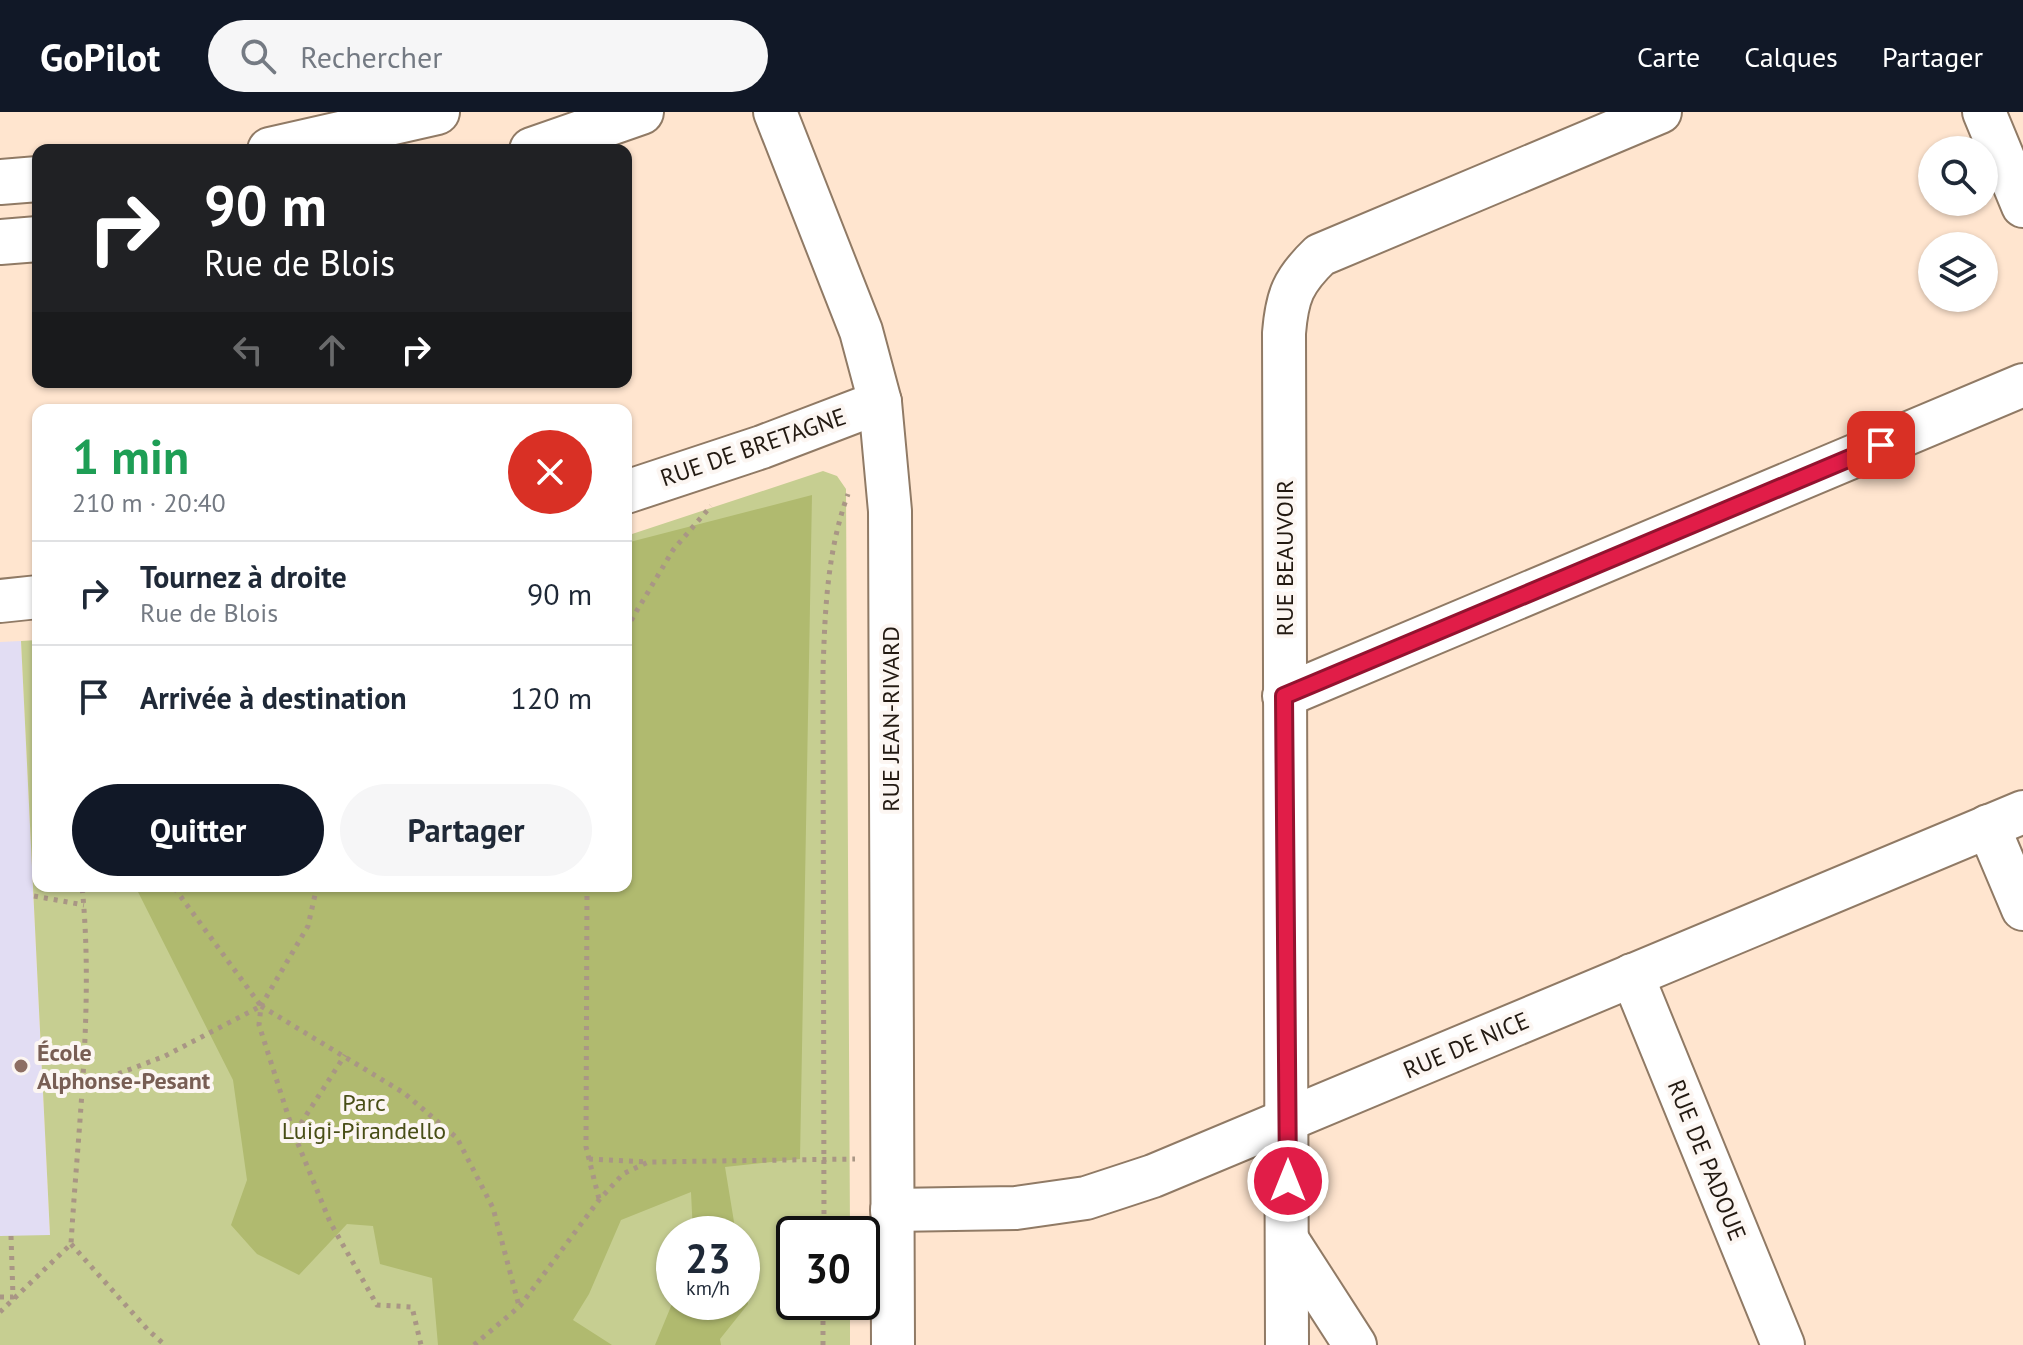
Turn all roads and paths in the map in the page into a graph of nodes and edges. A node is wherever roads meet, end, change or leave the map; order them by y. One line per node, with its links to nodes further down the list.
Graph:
1 (437, 112): 6 (main road)
2 (641, 112): 7 (main road)
3 (775, 112): 14 (street, RUE JEAN-RIVARD)
4 (1660, 112): 21 (street, RUE BEAUVOIR)
5 (1984, 112): 10 (street)
6 (296, 144)
7 (549, 144)
8 (32, 179): 9 (main road)
9 (0, 182)
10 (2023, 206)
11 (32, 239): 12 (main road)
12 (0, 242)
13 (2023, 385): 21 (street)
14 (880, 402): 16 (street, RUE DE BRETAGNE); 36 (street, RUE JEAN-RIVARD)
15 (852, 483): 38 (path)
16 (632, 490)
17 (713, 504): 20 (path)
18 (32, 598): 19 (street)
19 (0, 601)
20 (632, 619)
21 (1284, 696): 34 (street, RUE BEAUVOIR)
22 (2006, 819): 29 (street); 30 (street, RUE DE NICE)
23 (83, 892): 28 (path)
24 (177, 892): 31 (path)
25 (316, 892): 31 (path)
26 (587, 892): 37 (path)
27 (34, 896): 28 (path)
28 (84, 905): 33 (path)
29 (2023, 909)
30 (1632, 975): 34 (street, RUE DE NICE); 58 (street, RUE DE PADOUE)
31 (261, 1006): 32 (path); 33 (path); 35 (path)
32 (345, 1055): 35 (path); 48 (path)
33 (81, 1088): 45 (path)
34 (1288, 1120): 41 (street, RUE DE NICE); 44 (street, RUE BEAUVOIR)
35 (294, 1134): 52 (path)
36 (892, 1158): 38 (path); 41 (street, RUE JEAN-RIVARD)
37 (589, 1159): 39 (path); 40 (path)
38 (825, 1159): 39 (path); 42 (path)
39 (648, 1162): 40 (path)
40 (599, 1200): 48 (path)
41 (892, 1210): 55 (street, RUE JEAN-RIVARD)
42 (824, 1216)
43 (11, 1236): 47 (path)
44 (1288, 1241): 56 (street, RUE BEAUVOIR); 57 (street)
45 (71, 1244): 47 (path); 51 (path)
46 (0, 1297): 47 (path)
47 (13, 1297): 49 (path)
48 (520, 1306): 53 (path)
49 (0, 1312)
50 (823, 1320): 54 (path)
51 (165, 1345)
52 (421, 1345)
53 (474, 1345)
54 (823, 1345)
55 (893, 1345)
56 (1287, 1345)
57 (1355, 1345)
58 (1783, 1345)

